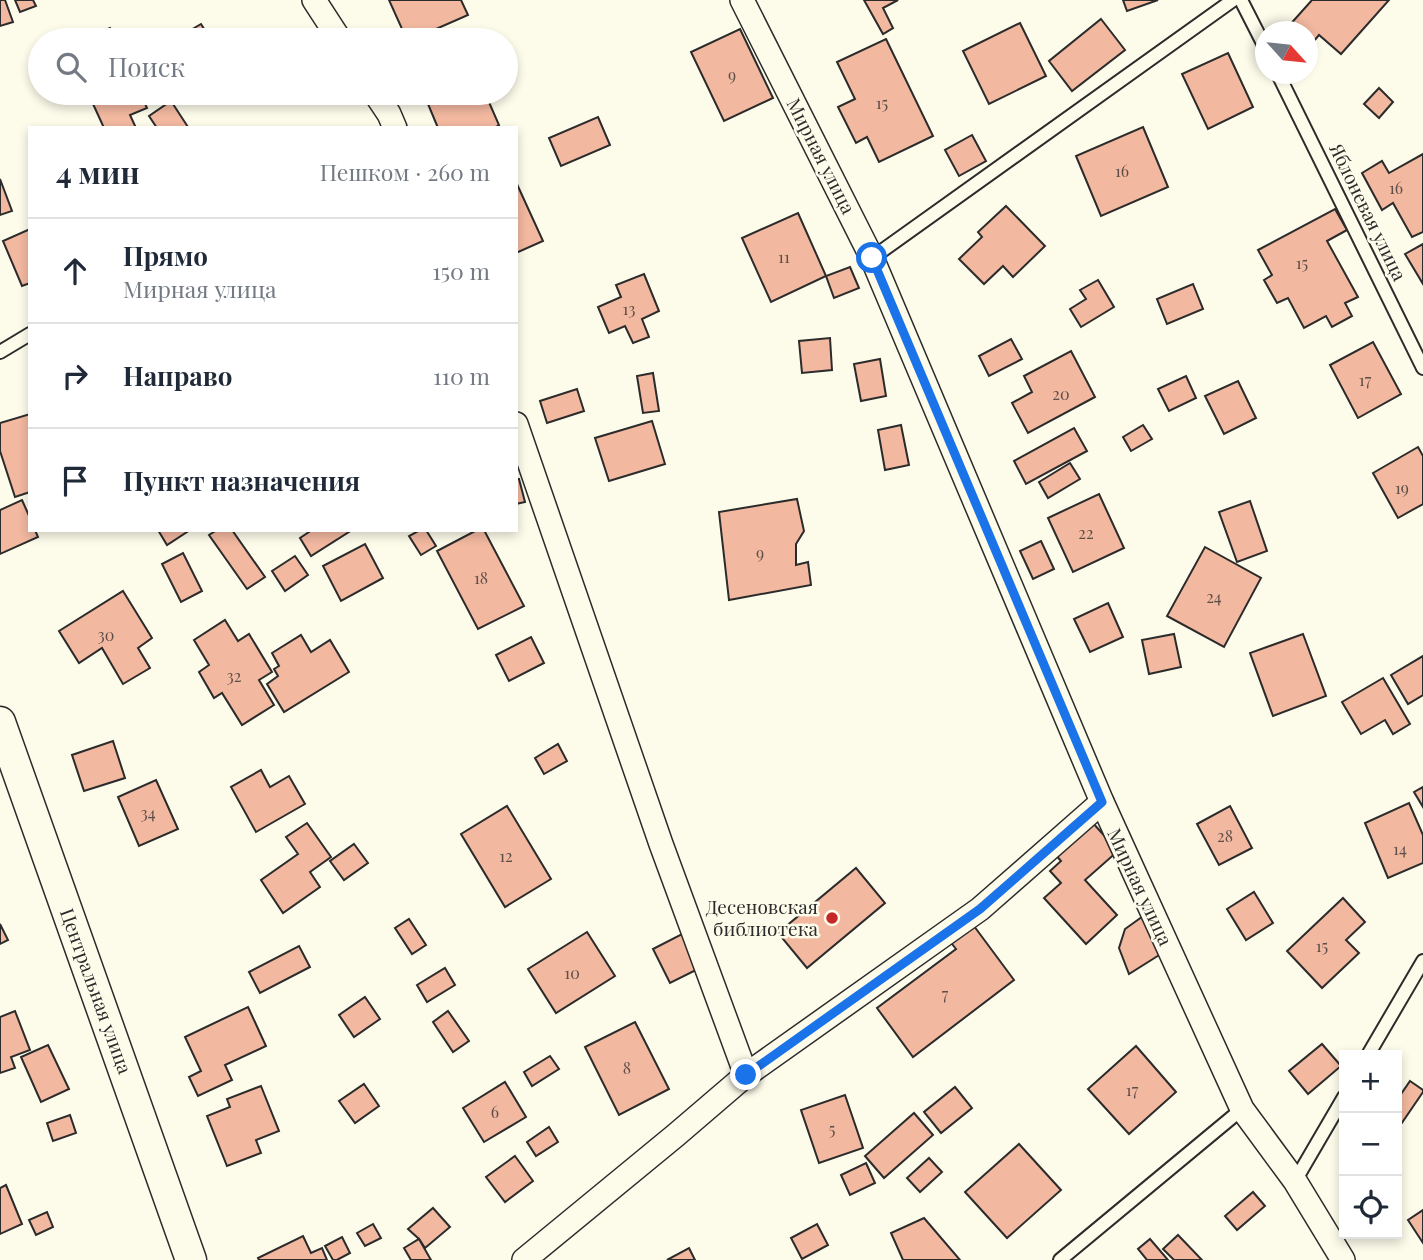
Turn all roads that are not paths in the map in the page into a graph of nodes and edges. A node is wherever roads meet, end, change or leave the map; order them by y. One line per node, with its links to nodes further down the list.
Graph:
1 (314, 0): 5 (street)
2 (743, 0): 10 (street, Мирная улица)
3 (1233, 0): 10 (lane)
4 (1241, 0): 6 (lane)
5 (332, 28)
6 (1255, 29)
7 (1283, 84): 13 (lane, Яблоневая улица)
8 (383, 105): 9 (street)
9 (394, 126)
10 (872, 258): 16 (street, Мирная улица)
11 (28, 335): 12 (lane)
12 (0, 352)
13 (1423, 368)
14 (518, 430): 19 (street)
15 (0, 722): 23 (street, Центральная улица)
16 (1102, 802): 19 (street); 21 (street, Мирная улица)
17 (1423, 961): 18 (lane)
18 (1371, 1050)
19 (746, 1075): 24 (street)
20 (1339, 1106): 22 (lane)
21 (1242, 1109): 22 (street, Мирная улица); 25 (lane)
22 (1295, 1181): 26 (street, Мирная улица)
23 (191, 1260)
24 (524, 1260)
25 (1060, 1260)
26 (1343, 1260)

